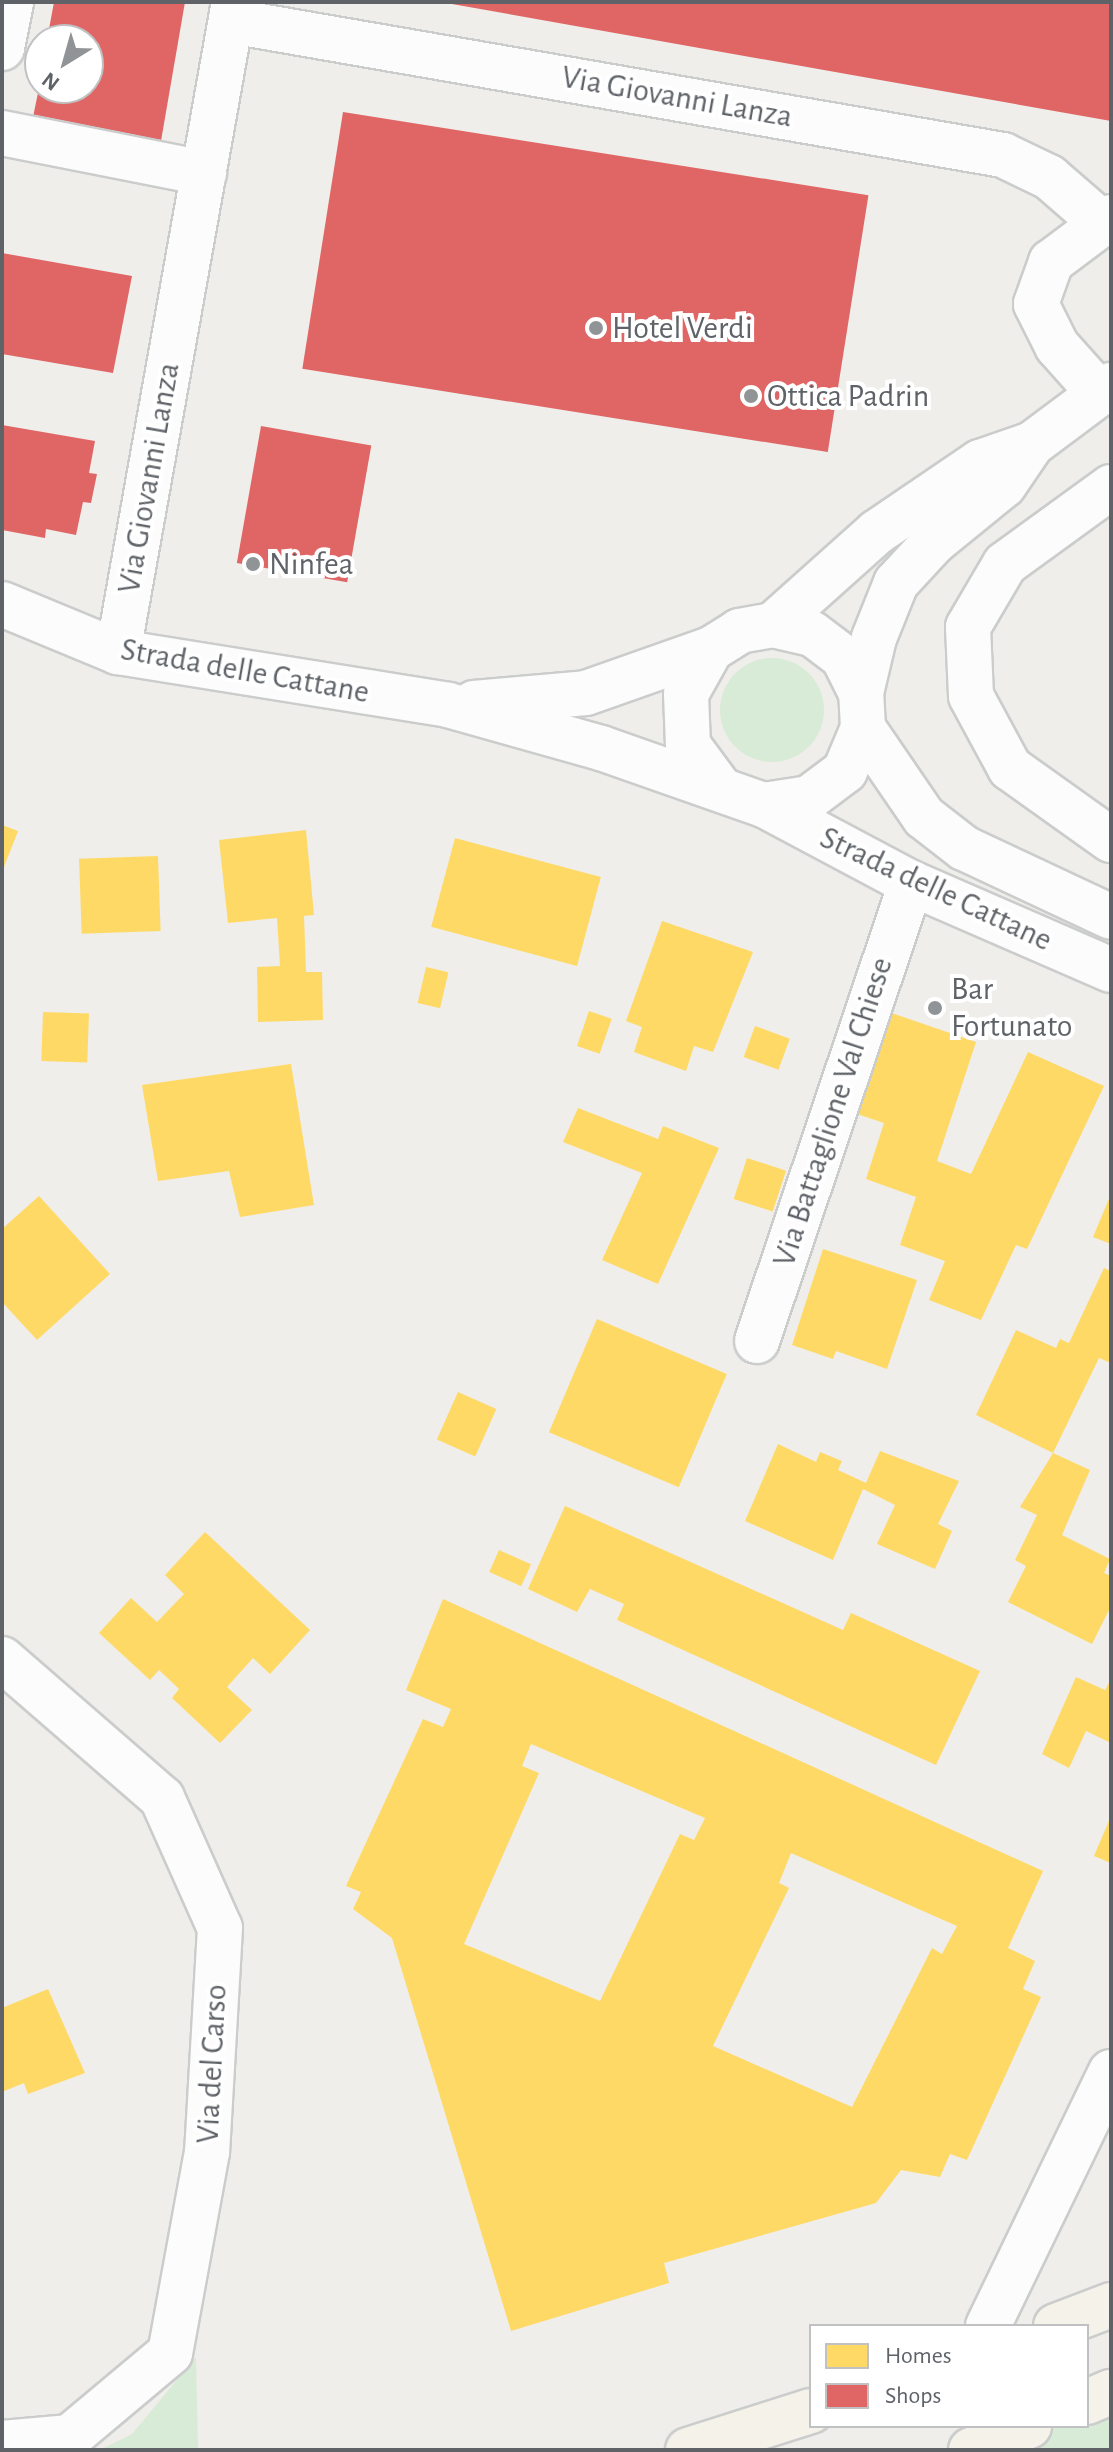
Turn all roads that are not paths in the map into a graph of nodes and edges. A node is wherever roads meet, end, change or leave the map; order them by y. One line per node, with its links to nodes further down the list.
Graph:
1 (11, 2): 3 (street)
2 (232, 11): 5 (street, Via Giovanni Lanza); 6 (street, Via Giovanni Lanza)
3 (2, 48)
4 (2, 133): 5 (street)
5 (204, 173): 13 (street, Via Giovanni Lanza)
6 (1107, 220): 7 (street, Via Giovanni Lanza)
7 (1105, 389): 8 (street)
8 (1032, 444): 11 (street); 15 (street)
9 (1111, 487): 18 (street)
10 (2, 604): 13 (street, Strada delle Cattane)
11 (773, 625): 12 (street); 15 (street)
12 (711, 649): 14 (street, Strada delle Cattane); 16 (street)
13 (118, 652): 14 (street, Strada delle Cattane)
14 (448, 705): 16 (street, Strada delle Cattane)
15 (862, 711): 17 (street); 20 (street, Strada delle Cattane)
16 (719, 787): 17 (street)
17 (764, 805): 19 (street, Strada delle Cattane)
18 (1111, 840)
19 (911, 883): 21 (street, Strada delle Cattane); 22 (street, Via Battaglione Val Chiese)
20 (1111, 917)
21 (1111, 970)
22 (757, 1341)
23 (2, 1659): 32 (street, Via del Carso)
24 (1111, 2072): 26 (street)
25 (1111, 2305): 27 (main road)
26 (989, 2324)
27 (1061, 2324)
28 (1111, 2392): 29 (main road)
29 (1089, 2401)
30 (809, 2412): 33 (main road)
31 (1024, 2428): 34 (main road)
32 (2, 2443)
33 (688, 2450)
34 (971, 2450)

